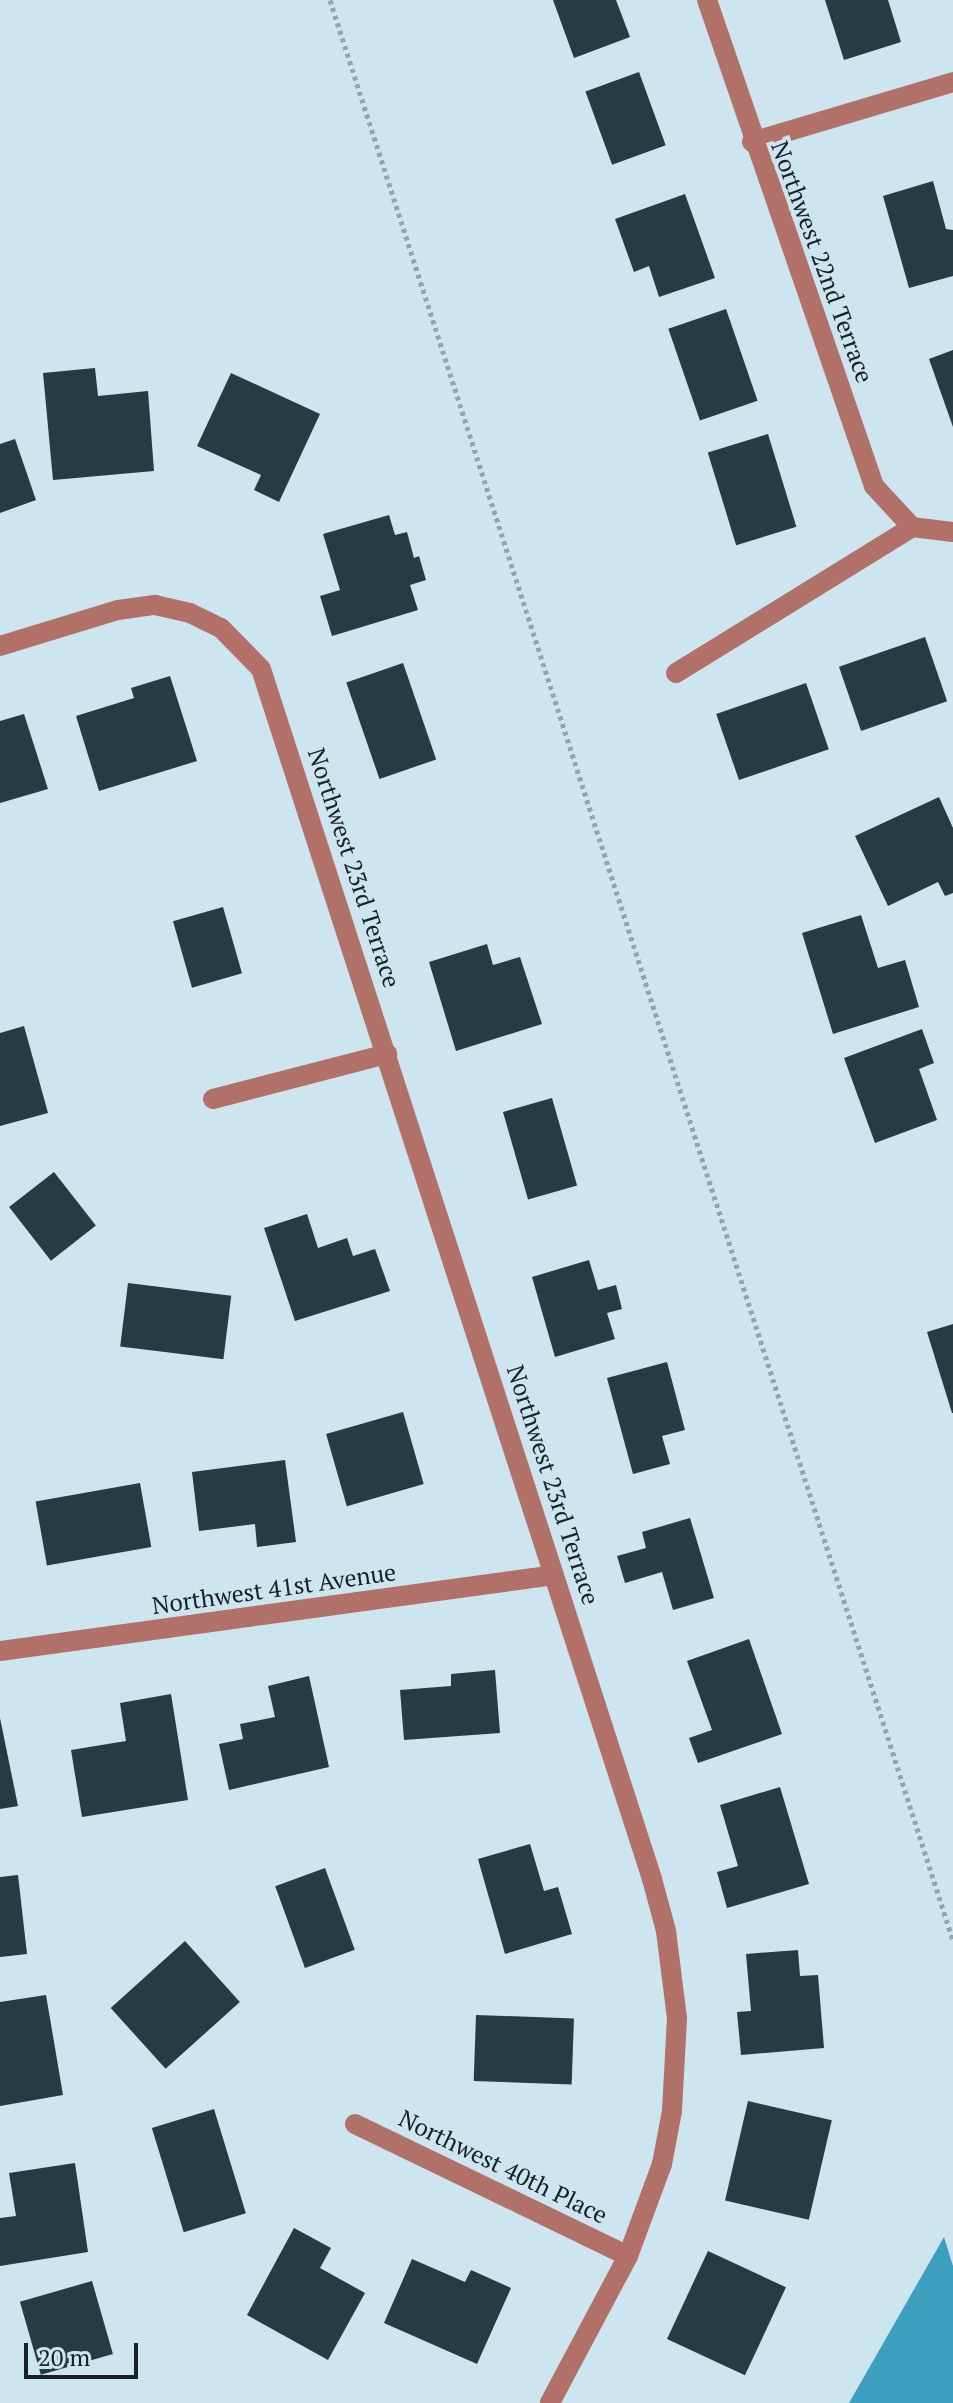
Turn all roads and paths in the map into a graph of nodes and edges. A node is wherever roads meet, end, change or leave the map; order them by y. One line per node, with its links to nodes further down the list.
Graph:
1 (330, 0): 13 (path)
2 (707, 0): 4 (street, Northwest 22nd Terrace)
3 (953, 82): 4 (street)
4 (752, 142): 5 (street, Northwest 22nd Terrace)
5 (912, 527): 6 (street); 8 (street)
6 (953, 532)
7 (0, 646): 9 (street, Northwest 23rd Terrace)
8 (676, 673)
9 (387, 1054): 10 (street); 11 (street, Northwest 23rd Terrace)
10 (213, 1099)
11 (554, 1575): 12 (street, Northwest 41st Avenue); 15 (street, Northwest 23rd Terrace)
12 (0, 1651)
13 (953, 1940)
14 (355, 2124): 15 (street, Northwest 40th Place)
15 (628, 2256): 16 (street, Northwest 23rd Terrace)
16 (550, 2403)

